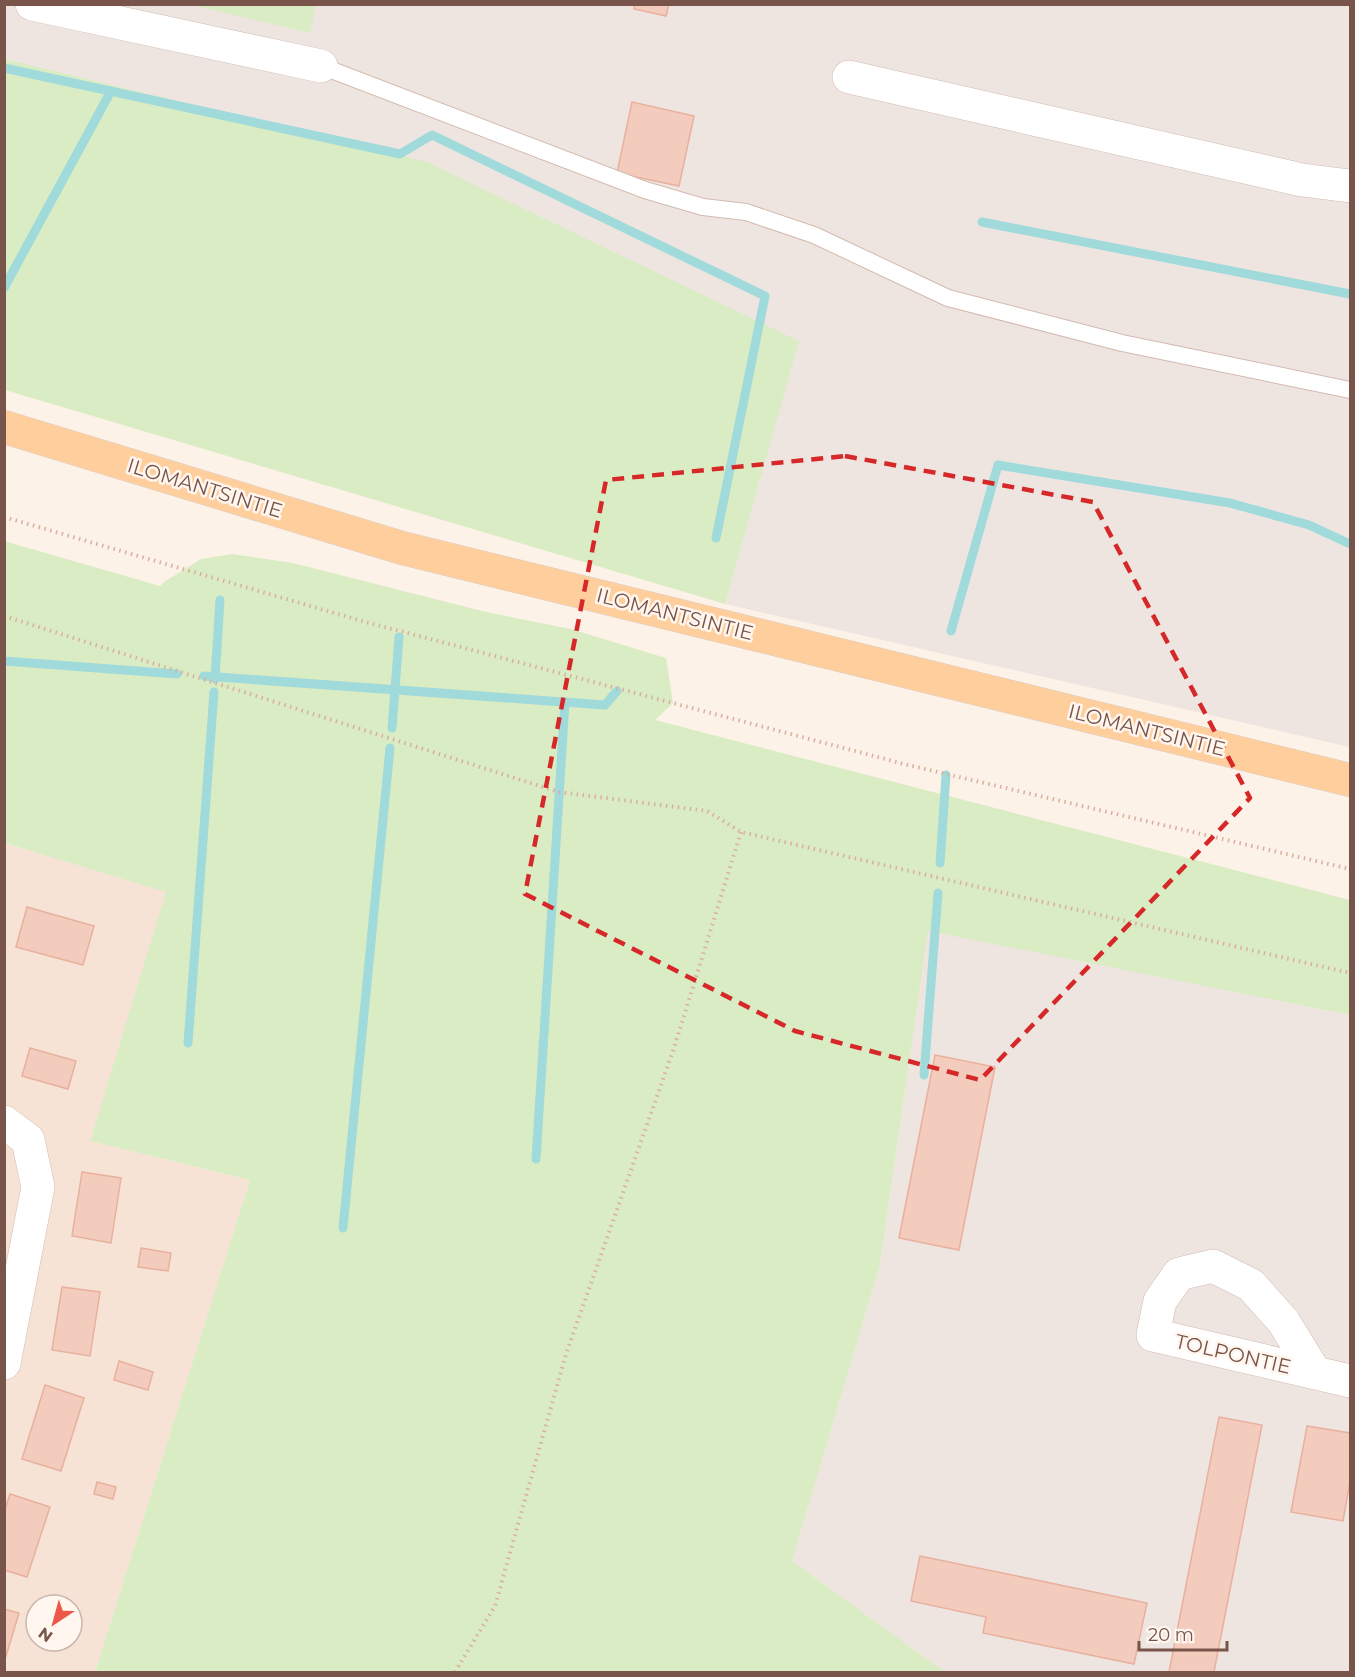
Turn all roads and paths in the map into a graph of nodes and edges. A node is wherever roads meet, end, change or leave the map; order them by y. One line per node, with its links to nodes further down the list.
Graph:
1 (32, 4): 2 (street)
2 (321, 66): 5 (lane)
3 (849, 77): 4 (street)
4 (1350, 186)
5 (1350, 390)
6 (4, 427): 9 (main road, ILOMANTSINTIE)
7 (4, 517): 11 (path)
8 (4, 616): 10 (path)
9 (1350, 780)
10 (741, 832): 12 (path); 17 (path)
11 (1350, 869)
12 (1350, 973)
13 (4, 1122): 14 (street)
14 (4, 1363)
15 (1315, 1373): 15 (street, TOLPONTIE); 16 (street, TOLPONTIE)
16 (1350, 1380)
17 (455, 1672)

